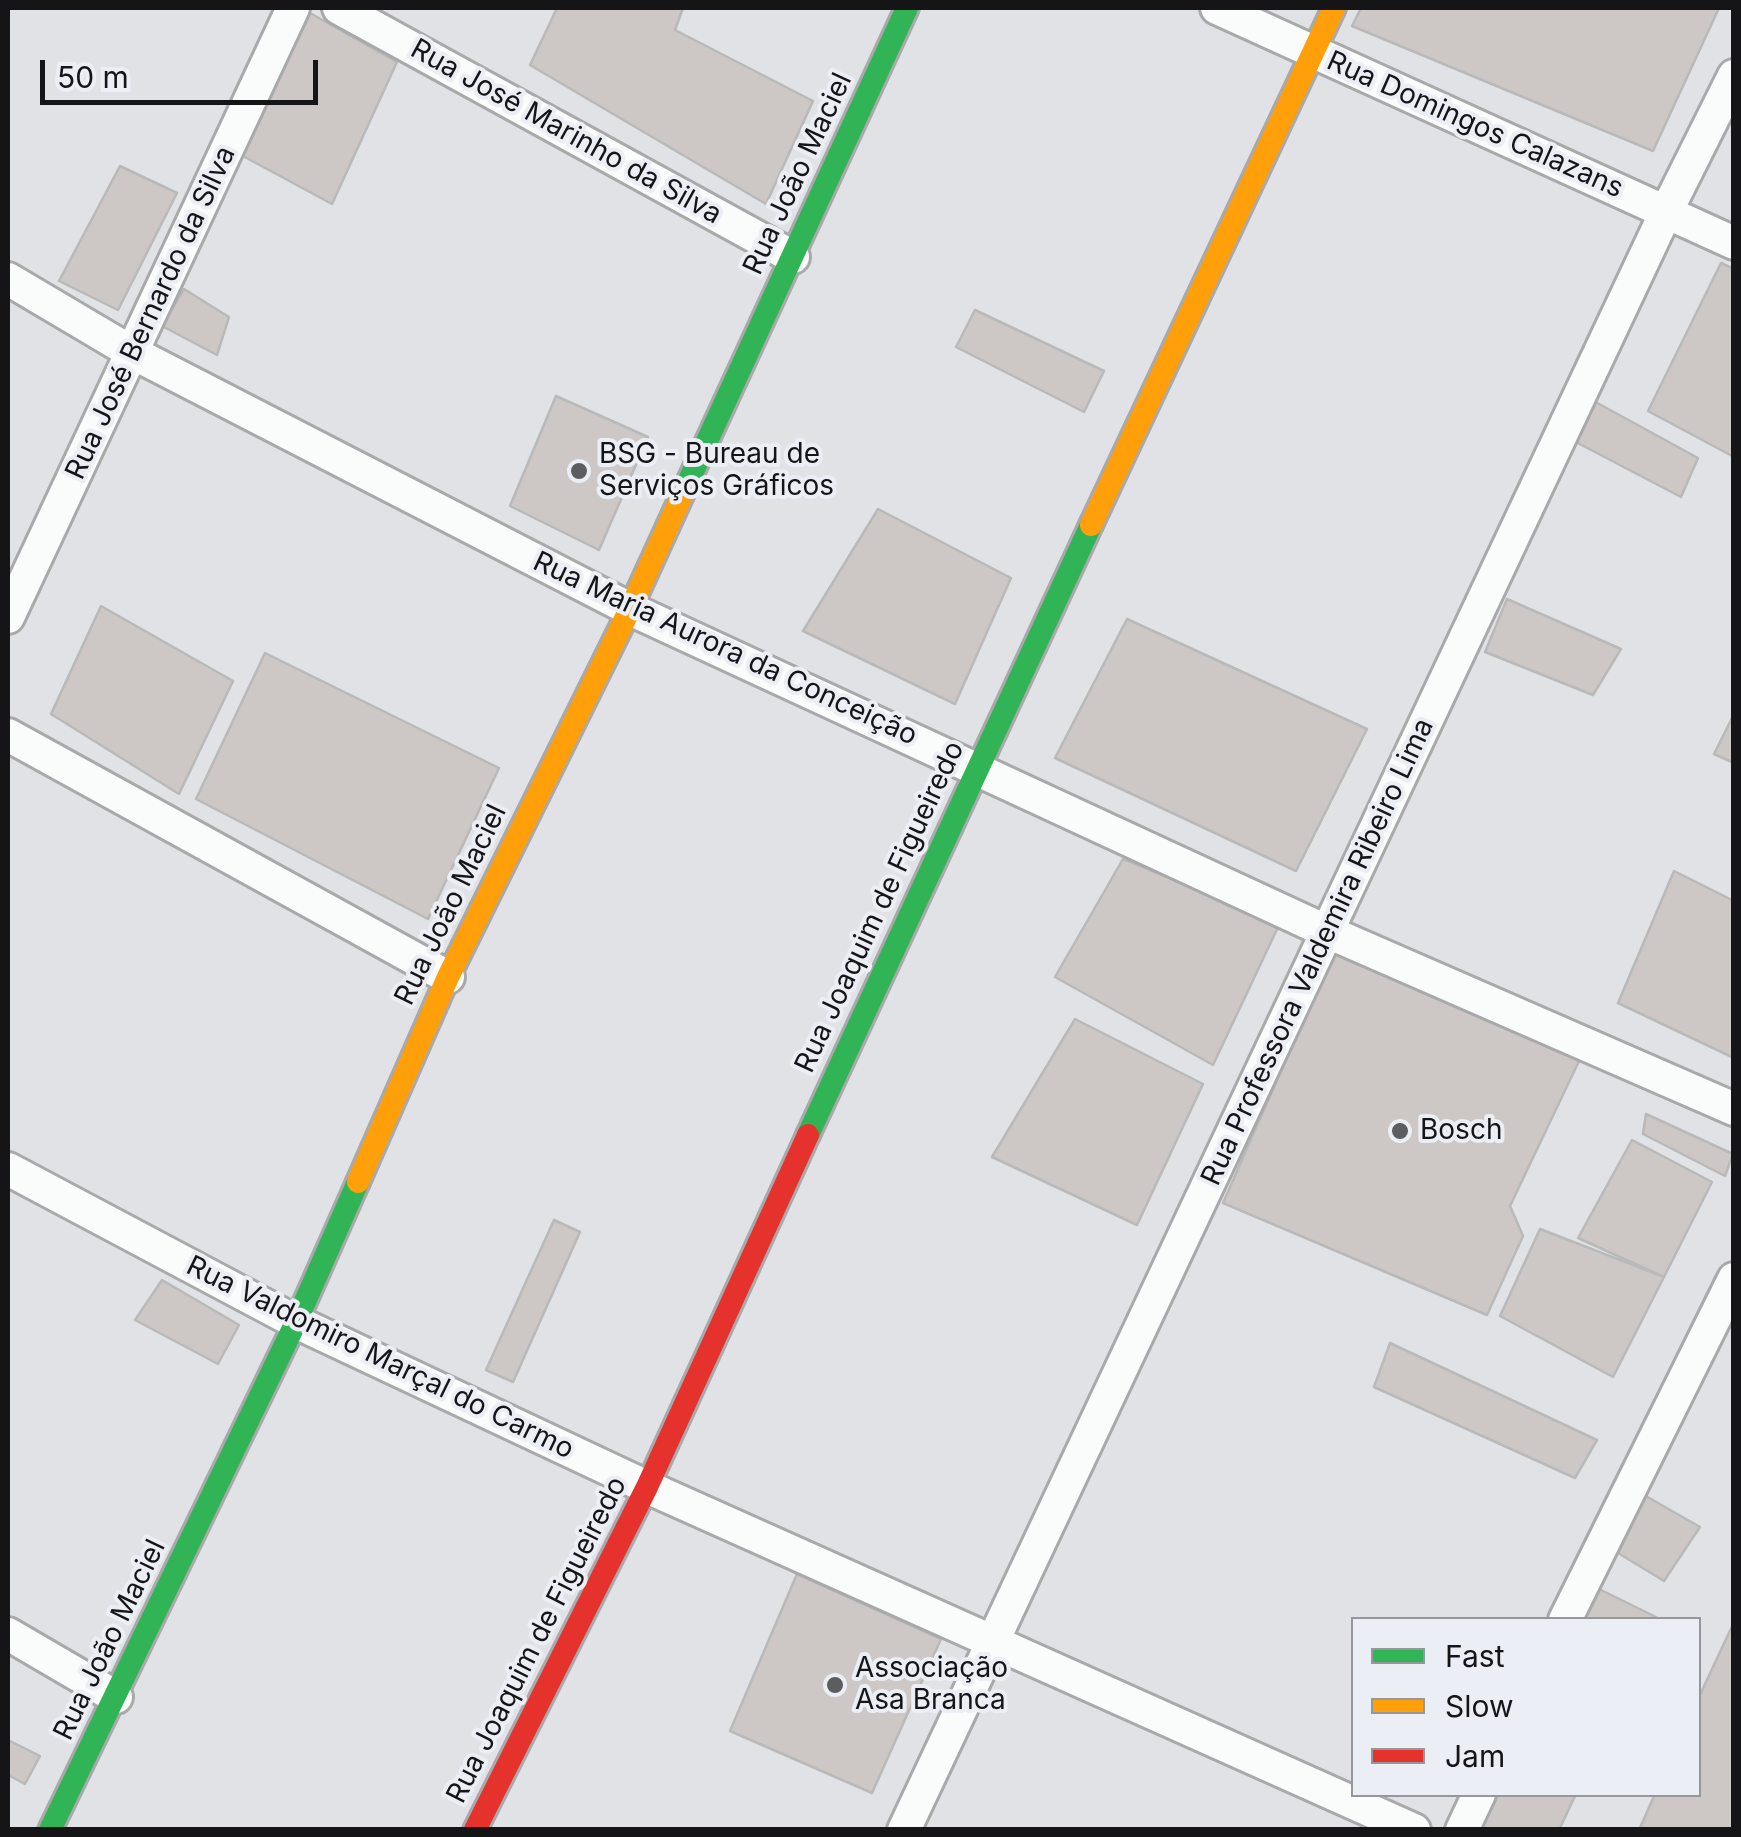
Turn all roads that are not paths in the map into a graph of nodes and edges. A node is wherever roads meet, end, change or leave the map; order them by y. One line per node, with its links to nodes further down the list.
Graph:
1 (293, 8): 12 (street, Rua José Bernardo da Silva)
2 (339, 8): 10 (street, Rua José Marinho da Silva)
3 (907, 8): 10 (street, Rua João Maciel)
4 (1216, 8): 6 (street, Rua Domingos Calazans)
5 (1334, 8): 6 (street, Rua Joaquim de Figueiredo)
6 (1313, 52): 8 (street, Rua Domingos Calazans); 16 (street, Rua Joaquim de Figueiredo)
7 (1734, 76): 8 (street, Rua Professora Valdemira Ribeiro Lima)
8 (1666, 212): 9 (street, Rua Domingos Calazans); 17 (street, Rua Professora Valdemira Ribeiro Lima)
9 (1734, 244)
10 (793, 257): 13 (street, Rua João Maciel)
11 (8, 279): 12 (street, Rua Maria Aurora da Conceição)
12 (134, 353): 13 (street, Rua Maria Aurora da Conceição); 14 (street, Rua José Bernardo da Silva)
13 (630, 609): 16 (street, Rua Maria Aurora da Conceição); 18 (street, Rua João Maciel)
14 (8, 617)
15 (8, 736): 18 (street)
16 (978, 768): 17 (street, Rua Maria Aurora da Conceição); 23 (street, Rua Joaquim de Figueiredo)
17 (1328, 932): 19 (street, Rua Maria Aurora da Conceição); 26 (street, Rua Professora Valdemira Ribeiro Lima)
18 (448, 977): 22 (street, Rua João Maciel)
19 (1734, 1109)
20 (8, 1170): 22 (street, Rua Valdomiro Marçal do Carmo)
21 (1734, 1279): 24 (street)
22 (296, 1322): 23 (street, Rua Valdomiro Marçal do Carmo); 27 (street, Rua João Maciel)
23 (647, 1487): 26 (street, Rua Valdomiro Marçal do Carmo); 30 (street, Rua Joaquim de Figueiredo)
24 (1567, 1617)
25 (8, 1634): 27 (street)
26 (994, 1642): 31 (street, Rua Professora Valdemira Ribeiro Lima); 32 (street, Rua Valdomiro Marçal do Carmo)
27 (116, 1697): 29 (street, Rua João Maciel)
28 (1478, 1797): 33 (street)
29 (50, 1830)
30 (475, 1830)
31 (904, 1830)
32 (1414, 1830)
33 (1462, 1830)

